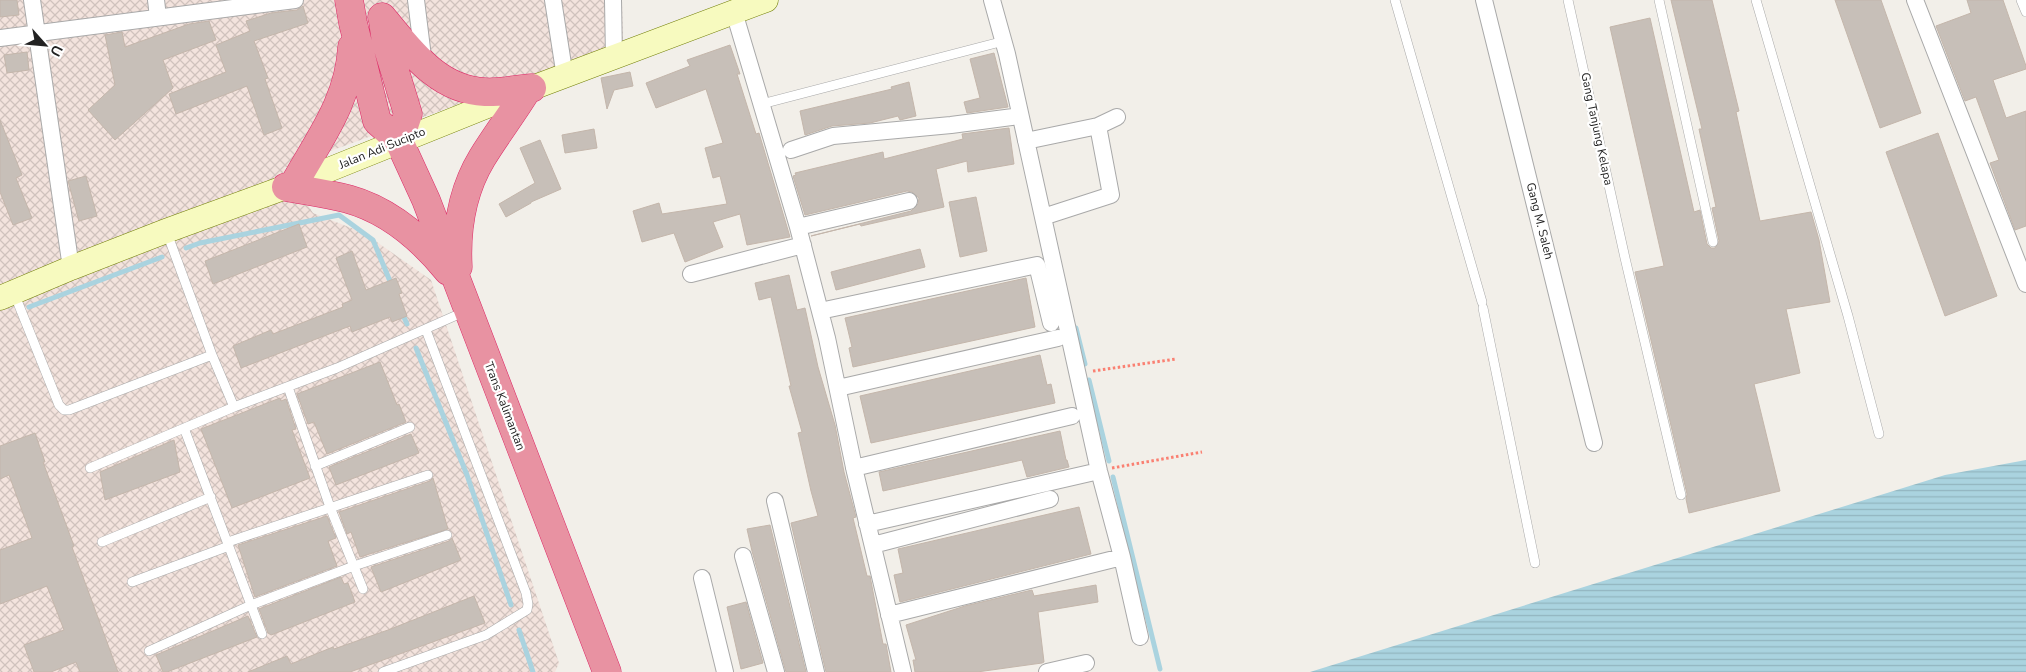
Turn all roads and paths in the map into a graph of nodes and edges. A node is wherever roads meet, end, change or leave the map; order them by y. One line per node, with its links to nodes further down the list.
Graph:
1 (32, 0): 21 (street)
2 (156, 0): 20 (street)
3 (293, 0): 20 (street)
4 (416, 0): 25 (street)
5 (553, 0): 26 (street)
6 (613, 0): 24 (street)
7 (766, 0): 18 (main road, Jalan Adi Sucipto)
8 (992, 0): 23 (street)
9 (1394, 0): 78 (lane)
10 (1484, 0): 59 (street, Gang M. Saleh)
11 (1568, 0): 66 (lane, Gang Tanjung Kelapa)
12 (1659, 0): 40 (lane)
13 (1756, 0): 58 (lane)
14 (1915, 0): 44 (street)
15 (2021, 0): 19 (lane)
16 (380, 8): 25 (highway); 33 (highway)
17 (351, 12): 33 (highway); 35 (highway)
18 (734, 12): 24 (main road, Jalan Adi Sucipto); 28 (street)
19 (2026, 12)
20 (158, 17): 21 (street)
21 (38, 34): 22 (street); 42 (street)
22 (0, 38)
23 (1004, 41): 28 (lane); 29 (street)
24 (614, 58): 26 (main road, Jalan Adi Sucipto)
25 (425, 67): 27 (highway)
26 (565, 76): 27 (main road, Jalan Adi Sucipto)
27 (529, 89): 33 (main road, Jalan Adi Sucipto); 46 (highway)
28 (762, 104): 38 (street)
29 (1020, 116): 32 (street); 34 (street)
30 (1117, 117): 31 (street)
31 (1098, 126): 32 (street); 37 (street)
32 (1026, 141): 37 (street)
33 (399, 142): 35 (main road, Jalan Adi Sucipto); 46 (highway, Trans Kalimantan)
34 (791, 150)
35 (290, 186): 39 (main road, Jalan Adi Sucipto); 46 (highway)
36 (909, 201): 38 (street)
37 (1043, 217): 51 (street)
38 (798, 227): 41 (street)
39 (166, 231): 42 (main road, Jalan Adi Sucipto); 49 (lane)
40 (1713, 242)
41 (803, 246): 43 (street); 47 (street)
42 (71, 268): 45 (main road, Jalan Adi Sucipto)
43 (691, 274)
44 (2026, 284)
45 (7, 296): 49 (lane)
46 (464, 298): 48 (lane); 90 (highway, Trans Kalimantan)
47 (820, 311): 53 (street); 53 (street)
48 (426, 330): 52 (lane); 89 (lane)
49 (212, 355): 54 (lane)
50 (1176, 359): 51 (path)
51 (1077, 374): 64 (street)
52 (288, 387): 54 (lane); 61 (lane)
53 (838, 388): 63 (street)
54 (234, 407): 57 (lane)
55 (1072, 416): 63 (street)
56 (410, 427): 61 (lane)
57 (184, 428): 62 (lane); 67 (lane)
58 (1879, 434)
59 (1594, 443)
60 (1202, 452): 64 (path)
61 (315, 466): 70 (lane)
62 (90, 468)
63 (854, 468): 71 (street)
64 (1099, 471): 71 (street); 77 (street)
65 (428, 475): 70 (lane)
66 (1680, 494)
67 (210, 497): 73 (lane); 74 (lane)
68 (1050, 499): 75 (street)
69 (775, 500): 93 (street)
70 (330, 507): 74 (lane); 79 (lane)
71 (868, 524): 75 (street)
72 (447, 535): 79 (lane)
73 (102, 542)
74 (229, 544): 81 (lane); 83 (lane)
75 (873, 546): 84 (street)
76 (743, 556): 92 (street)
77 (1122, 558): 84 (street); 86 (street)
78 (1535, 563)
79 (354, 566): 82 (lane); 83 (lane)
80 (702, 578): 91 (street)
81 (132, 582)
82 (363, 589)
83 (251, 605): 85 (lane); 87 (lane)
84 (889, 615): 94 (street)
85 (262, 634)
86 (1140, 637)
87 (149, 651)
88 (1086, 663): 95 (street)
89 (383, 672)
90 (607, 672)
91 (725, 672)
92 (776, 672)
93 (816, 672)
94 (903, 672)
95 (1047, 672)

